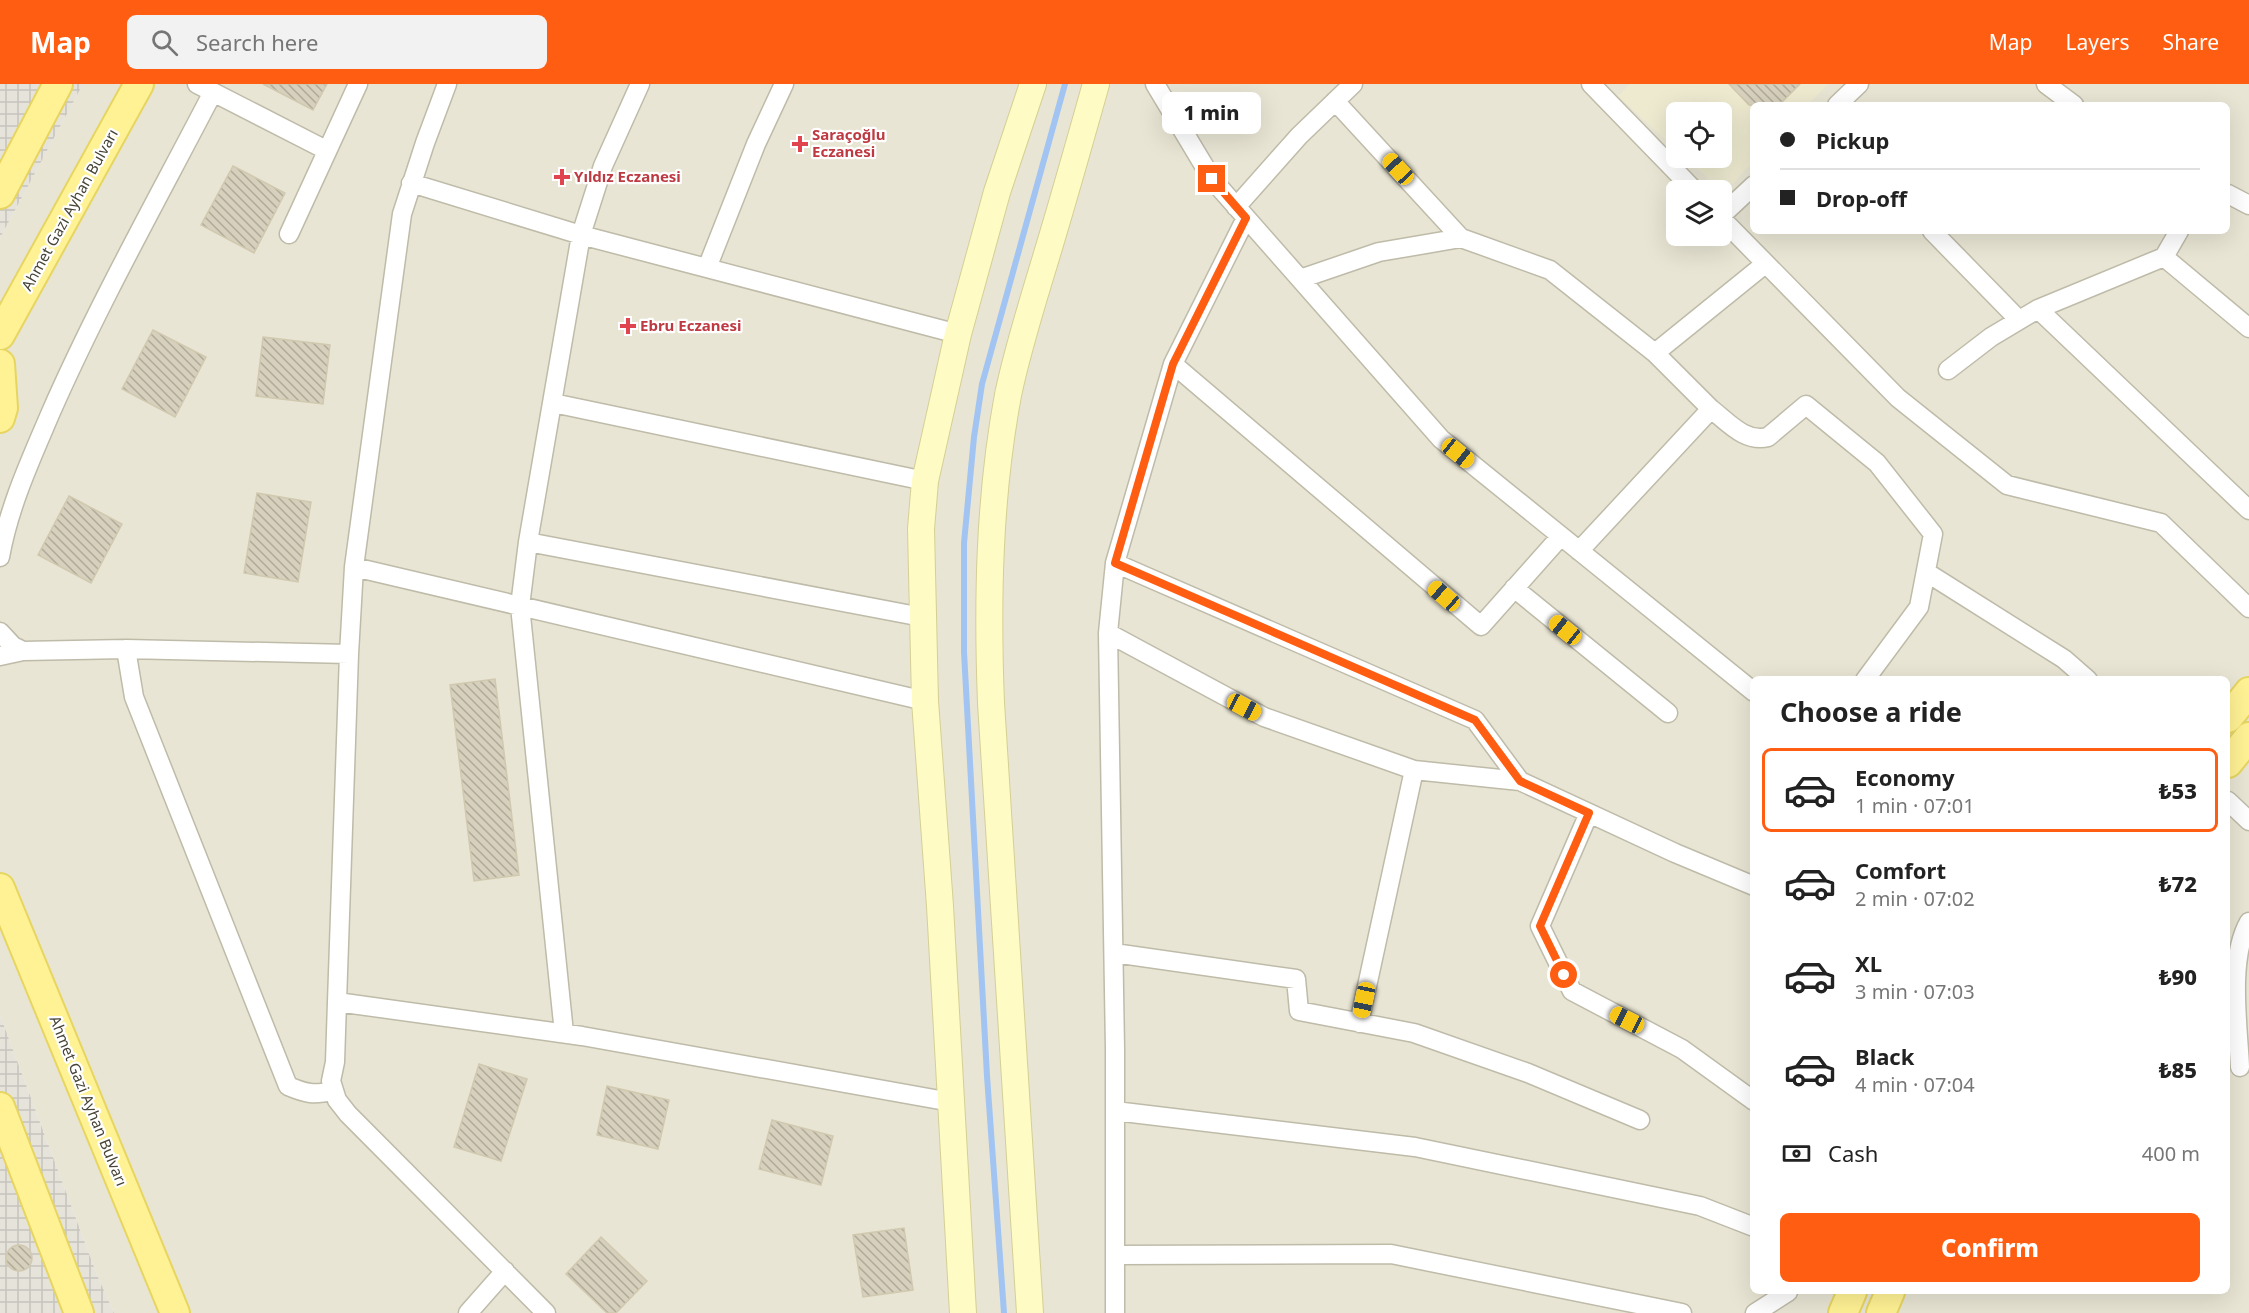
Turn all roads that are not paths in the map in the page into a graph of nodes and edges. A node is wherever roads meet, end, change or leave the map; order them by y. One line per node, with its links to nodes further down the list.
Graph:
1 (58, 84): 22 (main road)
2 (139, 84): 41 (main road, Ahmet Gazi Ayhan Bulvarı)
3 (358, 84): 18 (street)
4 (447, 84): 20 (street)
5 (640, 84): 31 (street)
6 (784, 84): 35 (street)
7 (1033, 84): 40 (main road)
8 (1096, 84): 107 (main road)
9 (1155, 84): 26 (street)
10 (1353, 84): 15 (street)
11 (1591, 84): 19 (street)
12 (1858, 84): 16 (street)
13 (2046, 84): 17 (street)
14 (205, 88): 18 (street); 54 (street)
15 (1335, 101): 26 (street); 32 (street)
16 (1840, 102)
17 (2070, 102)
18 (326, 150): 28 (street)
19 (1684, 180)
20 (411, 183): 31 (street); 56 (street)
21 (1750, 189): 25 (street)
22 (0, 194)
23 (2230, 195): 24 (street)
24 (2249, 205)
25 (1732, 207)
26 (1241, 212): 36 (street); 44 (street)
27 (1732, 228): 34 (street)
28 (289, 234)
29 (1935, 234): 38 (street)
30 (2177, 234): 33 (street)
31 (581, 235): 35 (street); 46 (street)
32 (1461, 237): 36 (street); 42 (street)
33 (2163, 257): 37 (street); 39 (street)
34 (1765, 264): 42 (street); 60 (street)
35 (707, 268): 40 (street)
36 (1300, 279): 51 (street)
37 (2038, 309): 38 (street); 50 (street)
38 (2019, 320): 45 (street)
39 (2249, 328)
40 (958, 334): 49 (main road)
41 (0, 335)
42 (1655, 352): 47 (street)
43 (0, 364): 48 (main road)
44 (1173, 364): 55 (street); 58 (street)
45 (1948, 370)
46 (553, 403): 49 (street); 52 (street)
47 (1710, 409): 53 (street); 57 (street)
48 (0, 418)
49 (925, 481): 61 (main road)
50 (2249, 510)
51 (1560, 536): 53 (street); 58 (street)
52 (528, 542): 59 (street); 61 (street)
53 (1579, 551): 70 (street)
54 (0, 557)
55 (1115, 563): 63 (street); 78 (street)
56 (354, 567): 59 (street); 66 (street)
57 (1926, 572): 68 (street); 69 (street)
58 (1514, 588): 73 (street)
59 (520, 606): 72 (street); 88 (street)
60 (2249, 608)
61 (922, 616): 72 (main road)
62 (0, 632): 65 (street)
63 (1108, 633): 77 (street); 85 (street)
64 (126, 650): 65 (street); 66 (street); 90 (street)
65 (23, 651): 67 (street)
66 (348, 654): 86 (street)
67 (0, 656)
68 (1868, 676)
69 (2083, 676)
70 (1750, 689)
71 (2249, 692): 74 (main road)
72 (925, 700): 92 (main road)
73 (1668, 713)
74 (2230, 716)
75 (2249, 737): 76 (main road)
76 (2230, 761)
77 (1414, 770): 78 (street); 87 (street)
78 (1520, 781): 80 (street)
79 (2230, 803): 81 (street)
80 (1589, 813): 82 (street); 91 (street)
81 (2249, 821)
82 (1750, 884)
83 (0, 888): 103 (main road, Ahmet Gazi Ayhan Bulvarı)
84 (2249, 922): 89 (street)
85 (1114, 953): 87 (street); 94 (street)
86 (337, 1002): 88 (street); 90 (street)
87 (1359, 1023): 95 (street)
88 (564, 1033): 92 (street)
89 (2239, 1066)
90 (334, 1090): 98 (street)
91 (1750, 1098)
92 (951, 1102): 106 (main road)
93 (0, 1107): 102 (main road)
94 (1115, 1111): 96 (street); 97 (street)
95 (1640, 1120)
96 (1750, 1225)
97 (1115, 1255): 108 (street); 109 (street)
98 (505, 1271): 104 (street); 105 (street)
99 (1785, 1294): 110 (street)
100 (1851, 1294): 111 (main road)
101 (1889, 1294): 112 (main road)
102 (79, 1313)
103 (175, 1313)
104 (468, 1313)
105 (546, 1313)
106 (963, 1313)
107 (1030, 1313)
108 (1115, 1313)
109 (1682, 1313)
110 (1755, 1313)
111 (1843, 1313)
112 (1881, 1313)

